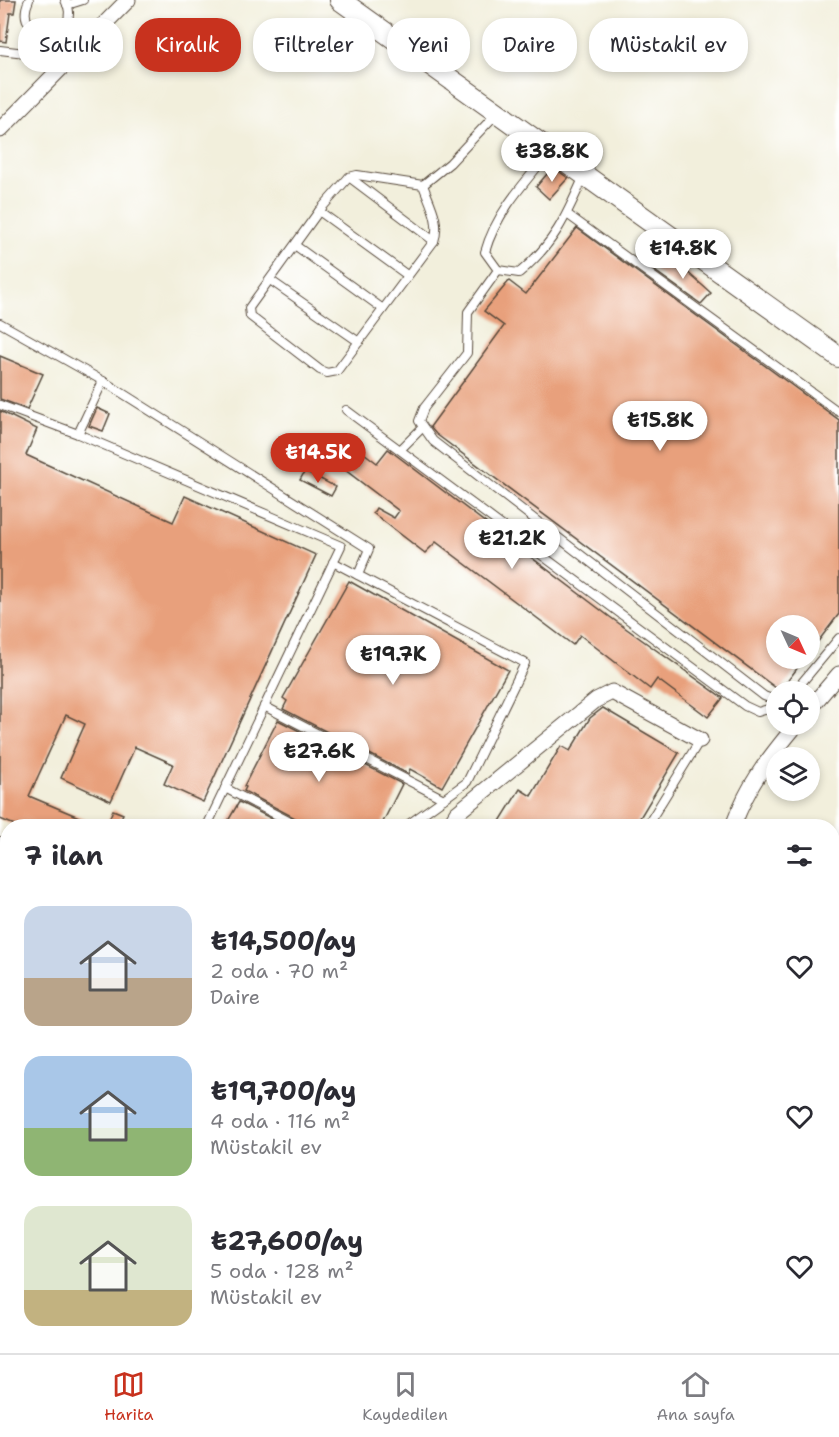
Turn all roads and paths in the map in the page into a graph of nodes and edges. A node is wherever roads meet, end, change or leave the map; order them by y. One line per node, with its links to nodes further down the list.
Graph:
1 (29, 0): 6 (lane)
2 (84, 0): 5 (lane)
3 (128, 0): 11 (street)
4 (340, 0): 10 (street)
5 (66, 2): 7 (lane)
6 (28, 18)
7 (67, 18)
8 (0, 50): 9 (lane)
9 (18, 52)
10 (497, 112): 12 (street); 15 (lane)
11 (0, 130)
12 (551, 151): 13 (street); 20 (lane)
13 (584, 175): 17 (lane); 26 (street)
14 (349, 177): 15 (lane); 16 (lane); 18 (lane)
15 (423, 185): 18 (lane)
16 (319, 211): 19 (lane); 21 (lane)
17 (567, 214): 20 (lane); 30 (lane)
18 (434, 241): 21 (lane)
19 (296, 246): 22 (lane); 23 (lane)
20 (498, 270): 31 (lane)
21 (407, 274): 23 (lane)
22 (270, 280): 25 (lane); 25 (lane)
23 (383, 309): 25 (lane)
24 (0, 323): 27 (lane)
25 (359, 342)
26 (839, 357)
27 (103, 381): 32 (lane); 35 (lane)
28 (0, 405): 32 (lane)
29 (346, 410): 33 (lane)
30 (839, 412)
31 (422, 428): 33 (lane); 40 (lane)
32 (78, 434): 34 (lane)
33 (402, 448): 42 (lane)
34 (333, 562): 35 (lane); 41 (lane)
35 (358, 575): 46 (lane)
36 (839, 638): 38 (lane)
37 (839, 674): 39 (street)
38 (803, 681)
39 (820, 696)
40 (766, 697)
41 (264, 706): 45 (lane); 46 (lane)
42 (766, 710)
43 (787, 735): 52 (street)
44 (700, 740): 50 (street); 51 (lane)
45 (225, 788): 47 (lane); 48 (lane)
46 (444, 799): 49 (lane)
47 (210, 819)
48 (285, 819)
49 (416, 819)
50 (453, 819)
51 (651, 819)
52 (736, 819)

